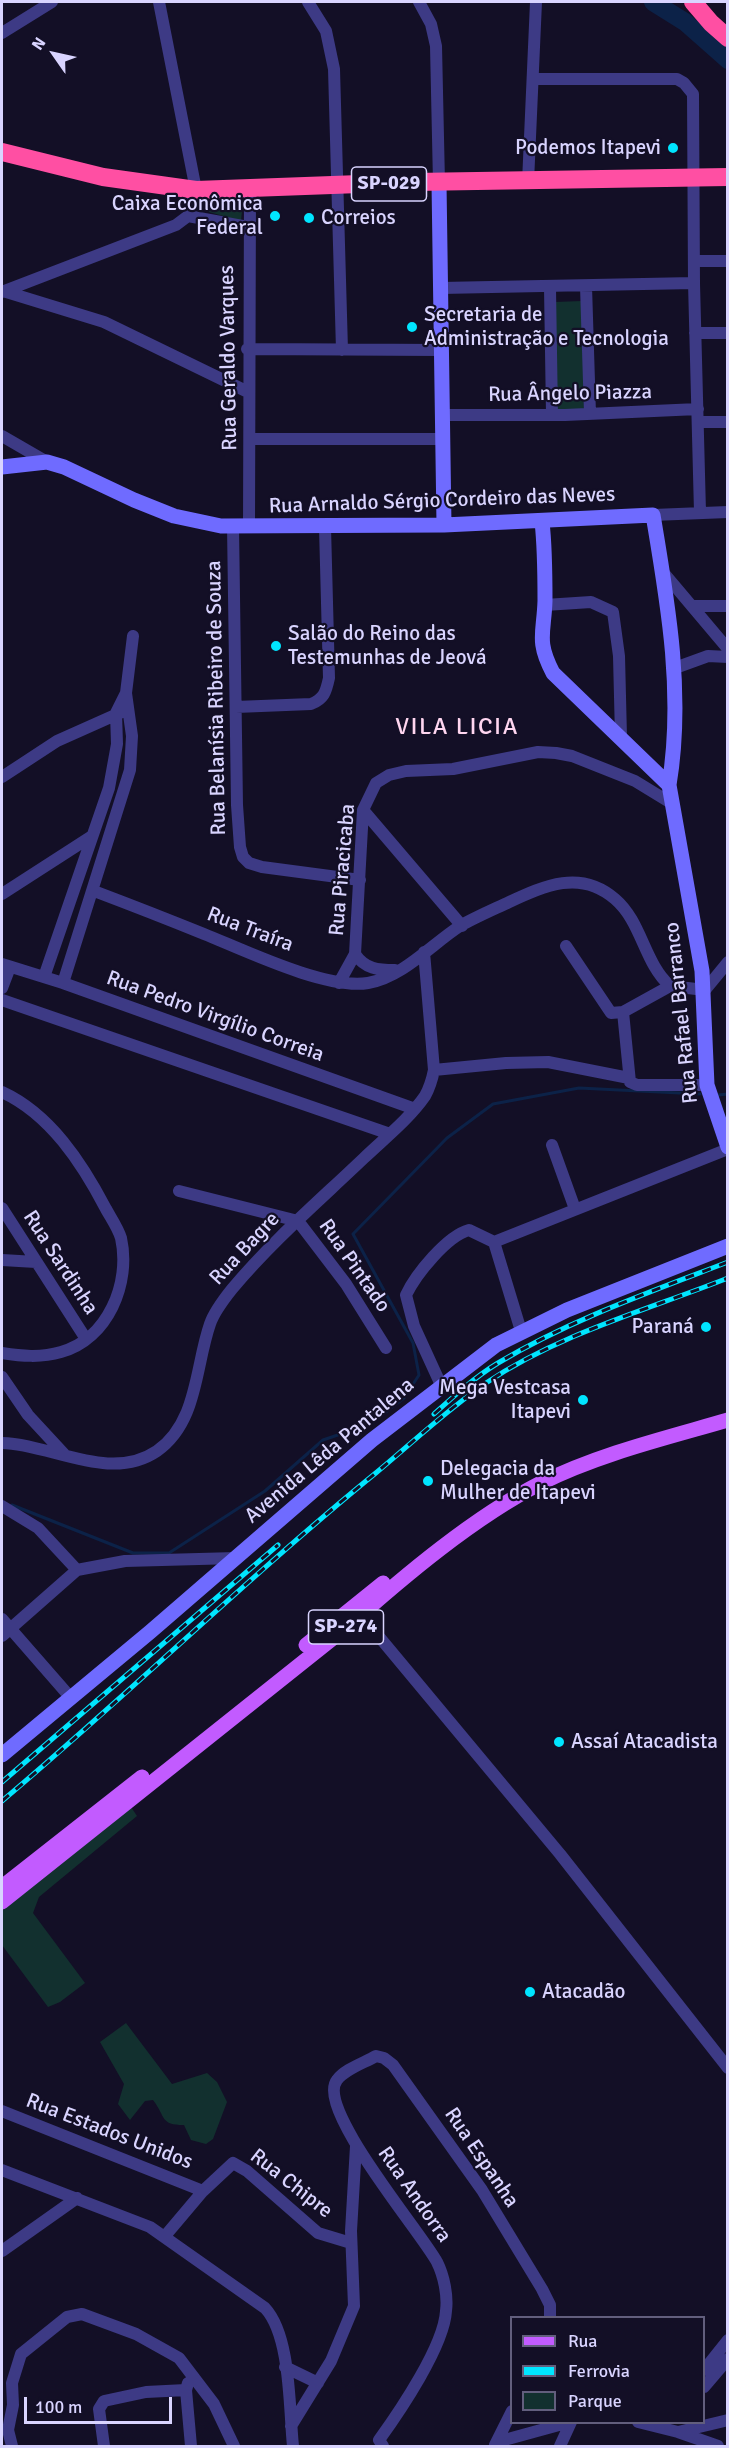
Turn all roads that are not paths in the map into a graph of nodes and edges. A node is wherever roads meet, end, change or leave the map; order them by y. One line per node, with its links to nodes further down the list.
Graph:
1 (49, 2): 9 (street)
2 (159, 2): 19 (street)
3 (308, 2): 17 (street)
4 (419, 2): 16 (street)
5 (536, 2): 11 (street)
6 (693, 2): 7 (highway)
7 (711, 23): 8 (street); 10 (highway)
8 (728, 32)
9 (2, 33)
10 (728, 38)
11 (534, 79): 14 (street); 15 (street)
12 (2, 152): 19 (highway, SP-029)
13 (728, 177): 14 (highway, SP-029)
14 (695, 178): 15 (highway, SP-029); 22 (street)
15 (528, 182): 16 (highway, SP-029)
16 (440, 183): 17 (highway, SP-029); 26 (street)
17 (338, 186): 18 (highway, SP-029); 32 (street)
18 (250, 188): 19 (highway, SP-029); 21 (street, Rua Geraldo Varques)
19 (196, 190): 20 (street)
20 (188, 216): 21 (street); 28 (street)
21 (248, 227): 31 (street, Rua Geraldo Varques)
22 (694, 261): 23 (street); 24 (street)
23 (728, 261)
24 (694, 283): 25 (street); 29 (street)
25 (586, 286): 27 (street); 36 (street)
26 (441, 288): 27 (street); 33 (street)
27 (550, 288): 37 (street)
28 (2, 292): 34 (street)
29 (695, 333): 30 (street); 35 (street)
30 (728, 333)
31 (248, 350): 32 (street); 34 (street, Rua Geraldo Varques)
32 (342, 350): 33 (street)
33 (441, 350): 38 (street)
34 (248, 392): 42 (street, Rua Geraldo Varques)
35 (698, 409): 36 (street, Rua Ângelo Piazza); 39 (street)
36 (590, 414): 37 (street, Rua Ângelo Piazza)
37 (552, 415): 38 (street, Rua Ângelo Piazza)
38 (443, 416): 43 (street)
39 (699, 422): 40 (street); 46 (street)
40 (728, 422)
41 (2, 436): 44 (street)
42 (250, 439): 43 (street); 52 (street, Rua Geraldo Varques)
43 (443, 439): 50 (street)
44 (47, 462): 45 (street); 51 (street, Rua Arnaldo Sérgio Cordeiro das Neves)
45 (2, 467)
46 (700, 512): 47 (street); 48 (street)
47 (728, 512)
48 (653, 515): 49 (street, Rua Arnaldo Sérgio Cordeiro das Neves); 54 (street, Rua Rafael Barranco)
49 (542, 522): 50 (street, Rua Arnaldo Sérgio Cordeiro das Neves); 55 (street)
50 (444, 525): 53 (street, Rua Arnaldo Sérgio Cordeiro das Neves)
51 (233, 526): 52 (street, Rua Arnaldo Sérgio Cordeiro das Neves); 63 (street, Rua Belanísia Ribeiro de Souza)
52 (249, 527): 53 (street, Rua Arnaldo Sérgio Cordeiro das Neves)
53 (325, 527): 63 (street)
54 (663, 572): 56 (street); 61 (street, Rua Rafael Barranco)
55 (545, 605): 66 (street); 66 (street)
56 (694, 606): 57 (street); 59 (street)
57 (728, 606)
58 (133, 636): 62 (street)
59 (728, 649)
60 (728, 657): 61 (street)
61 (675, 668): 68 (street, Rua Rafael Barranco)
62 (126, 693): 64 (street); 65 (street)
63 (236, 707): 72 (street, Rua Belanísia Ribeiro de Souza)
64 (129, 710): 65 (street); 73 (street)
65 (116, 713): 67 (street); 71 (street)
66 (621, 737): 68 (street)
67 (2, 777)
68 (669, 785): 69 (street, Rua Rafael Barranco)
69 (671, 803): 70 (street, Rua Piracicaba); 87 (street, Rua Rafael Barranco)
70 (363, 810): 72 (street, Rua Piracicaba); 75 (street)
71 (92, 836): 74 (street); 82 (street)
72 (360, 880): 78 (street, Rua Piracicaba)
73 (94, 891): 83 (street); 84 (street, Rua Traíra)
74 (2, 894)
75 (462, 926): 77 (street, Rua Traíra); 85 (street, Rua Traíra)
76 (566, 946): 89 (street)
77 (424, 952): 81 (street, Rua Traíra); 90 (street, Rua Bagre)
78 (355, 954): 81 (street); 84 (street, Rua Piracicaba)
79 (728, 962): 87 (street)
80 (6, 965): 82 (street, Rua Pedro Virgílio Correia); 86 (street)
81 (398, 970): 84 (street, Rua Traíra)
82 (44, 977): 83 (street, Rua Pedro Virgílio Correia)
83 (63, 983): 94 (street, Rua Pedro Virgílio Correia)
84 (339, 983)
85 (670, 986): 87 (street); 89 (street)
86 (2, 988)
87 (705, 990): 92 (street, Rua Rafael Barranco)
88 (2, 999): 95 (street)
89 (622, 1012): 91 (street)
90 (434, 1070): 91 (street); 94 (street, Rua Bagre)
91 (629, 1078): 92 (street)
92 (707, 1085): 97 (street, Rua Rafael Barranco)
93 (2, 1092): 107 (street)
94 (415, 1109): 95 (street, Rua Bagre)
95 (390, 1134): 101 (street, Rua Bagre)
96 (552, 1144): 100 (street)
97 (728, 1148): 100 (street)
98 (178, 1191): 101 (street, Rua Pintado)
99 (2, 1208): 105 (street, Rua Sardinha)
100 (575, 1209): 102 (street)
101 (298, 1221): 108 (street, Rua Pintado); 115 (street, Rua Bagre)
102 (494, 1242): 106 (street); 111 (street)
103 (728, 1246): 106 (street, Avenida Lêda Pantalena)
104 (2, 1260): 105 (street)
105 (36, 1262): 107 (street, Rua Sardinha)
106 (521, 1331): 111 (street, Avenida Lêda Pantalena)
107 (86, 1339): 109 (street)
108 (386, 1348)
109 (2, 1353)
110 (2, 1377): 115 (street)
111 (441, 1385): 117 (street, Avenida Lêda Pantalena)
112 (728, 1410): 124 (main road, SP-274)
113 (728, 1420): 119 (main road, SP-274)
114 (2, 1443): 115 (street, Rua Bagre)
115 (68, 1457)
116 (2, 1506): 118 (street)
117 (236, 1558): 118 (street); 122 (street, Avenida Lêda Pantalena)
118 (77, 1570): 121 (street)
119 (361, 1615): 125 (main road, SP-274); 126 (street)
120 (2, 1619): 121 (street)
121 (6, 1633): 122 (street)
122 (71, 1698): 123 (street, Avenida Lêda Pantalena)
123 (2, 1755)
124 (2, 1887)
125 (2, 1902)
126 (728, 2068)
127 (352, 2070): 129 (street, Rua Andorra); 138 (street, Rua Espanha)
128 (2, 2111): 133 (street, Rua Estados Unidos)
129 (356, 2146): 131 (street, Rua Andorra); 132 (street)
130 (2, 2170): 134 (street)
131 (377, 2173): 132 (street); 159 (street, Rua Andorra)
132 (355, 2185): 136 (street)
133 (203, 2191): 135 (street, Rua Chipre); 136 (street, Rua Chipre)
134 (77, 2198): 135 (street); 137 (street)
135 (165, 2236): 141 (street)
136 (351, 2242): 144 (street)
137 (2, 2251)
138 (550, 2311)
139 (728, 2340): 142 (street)
140 (728, 2359): 146 (street)
141 (285, 2367): 144 (street); 156 (street)
142 (705, 2369)
143 (191, 2376): 145 (street); 147 (street); 164 (street)
144 (318, 2383): 156 (street)
145 (7, 2386): 158 (street)
146 (705, 2386)
147 (186, 2390): 162 (street); 163 (street)
148 (510, 2415): 160 (street)
149 (2, 2418): 158 (street)
150 (728, 2420): 151 (street)
151 (705, 2423)
152 (564, 2424): 160 (street)
153 (570, 2424): 167 (street)
154 (650, 2424): 157 (street)
155 (694, 2424): 157 (street)
156 (291, 2426): 165 (street)
157 (668, 2427): 168 (street)
158 (8, 2430): 161 (street)
159 (381, 2443): 166 (street)
160 (495, 2444)
161 (12, 2446)
162 (104, 2446)
163 (191, 2446)
164 (234, 2446)
165 (293, 2446)
166 (367, 2446)
167 (560, 2446)
168 (718, 2446)

